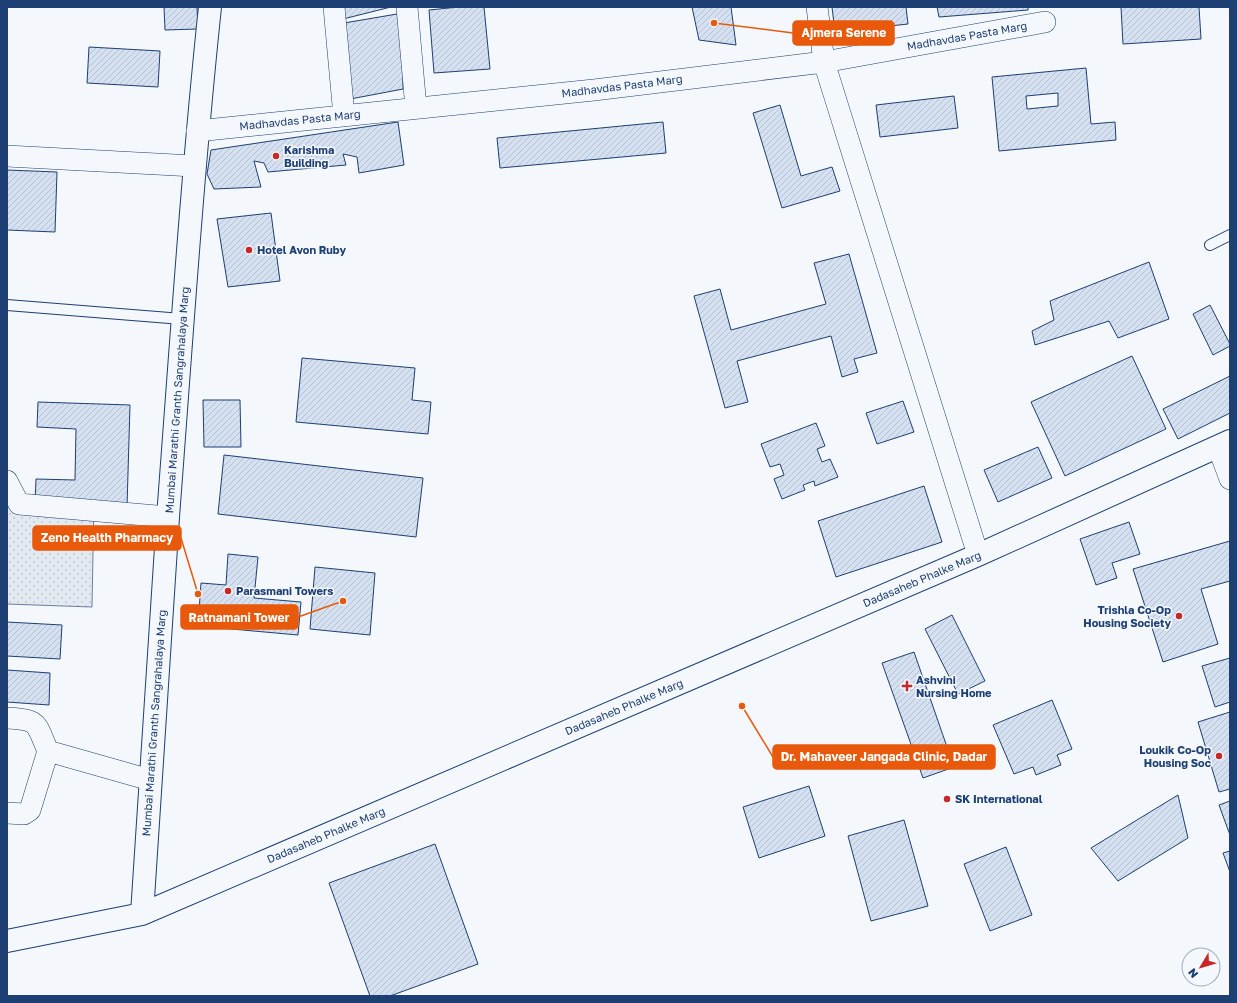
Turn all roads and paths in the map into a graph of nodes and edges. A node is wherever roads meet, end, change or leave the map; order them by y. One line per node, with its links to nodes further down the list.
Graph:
1 (210, 7): 9 (street, Mumbai Marathi Granth Sangrahalaya Marg)
2 (334, 7): 8 (street)
3 (407, 7): 7 (street)
4 (817, 7): 6 (street)
5 (1045, 22): 6 (street, Madhavdas Pasta Marg)
6 (824, 62): 7 (street, Madhavdas Pasta Marg); 20 (street)
7 (416, 108): 8 (street, Madhavdas Pasta Marg)
8 (344, 116): 9 (street, Madhavdas Pasta Marg)
9 (197, 131): 11 (street, Mumbai Marathi Granth Sangrahalaya Marg)
10 (7, 156): 11 (street)
11 (194, 166): 15 (street, Mumbai Marathi Granth Sangrahalaya Marg)
12 (1230, 235): 13 (lane)
13 (1210, 245)
14 (7, 305): 15 (lane)
15 (182, 319): 19 (street, Mumbai Marathi Granth Sangrahalaya Marg)
16 (1224, 444): 17 (street); 20 (street, Dadasaheb Phalke Marg)
17 (1230, 480)
18 (7, 481): 19 (street)
19 (168, 517): 23 (street, Mumbai Marathi Granth Sangrahalaya Marg)
20 (978, 555): 25 (street, Dadasaheb Phalke Marg)
21 (7, 718): 22 (street)
22 (48, 751): 23 (street); 24 (street)
23 (150, 780): 25 (street, Mumbai Marathi Granth Sangrahalaya Marg)
24 (7, 813)
25 (142, 914): 26 (street, Dadasaheb Phalke Marg)
26 (7, 941)

